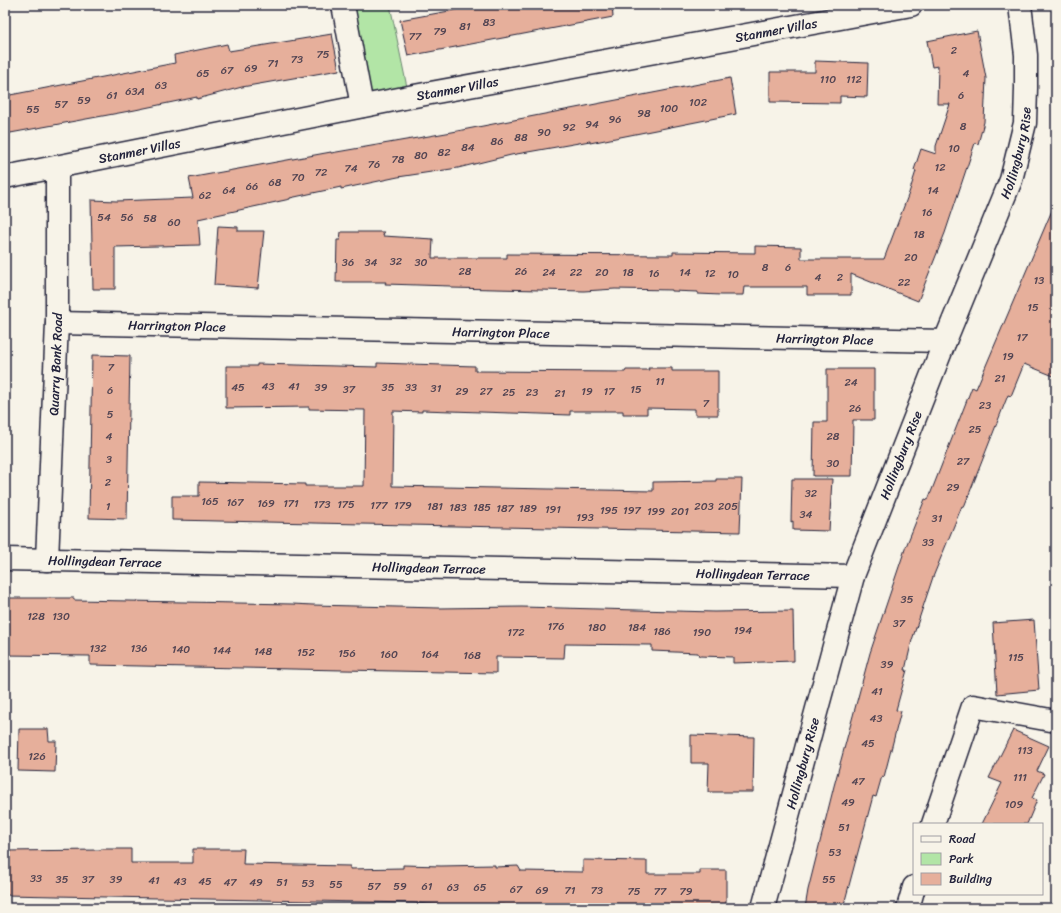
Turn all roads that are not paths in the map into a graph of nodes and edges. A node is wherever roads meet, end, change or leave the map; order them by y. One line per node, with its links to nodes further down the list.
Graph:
1 (343, 5): 5 (street)
2 (911, 5): 4 (street, Stanmer Villas)
3 (1020, 5): 9 (street, Hollingbury Rise)
4 (851, 11): 5 (street, Stanmer Villas)
5 (362, 106): 6 (street, Stanmer Villas)
6 (57, 167): 7 (street, Stanmer Villas); 8 (street, Quarry Bank Road)
7 (5, 177)
8 (57, 323): 9 (street, Harrington Place); 11 (street, Quarry Bank Road)
9 (945, 341): 12 (street, Hollingbury Rise)
10 (5, 559): 11 (street, Hollingdean Terrace)
11 (48, 560): 12 (street, Hollingdean Terrace)
12 (853, 576): 16 (street, Hollingbury Rise)
13 (1056, 721): 14 (street)
14 (933, 823)
15 (913, 890): 17 (street)
16 (763, 908)
17 (908, 908)

